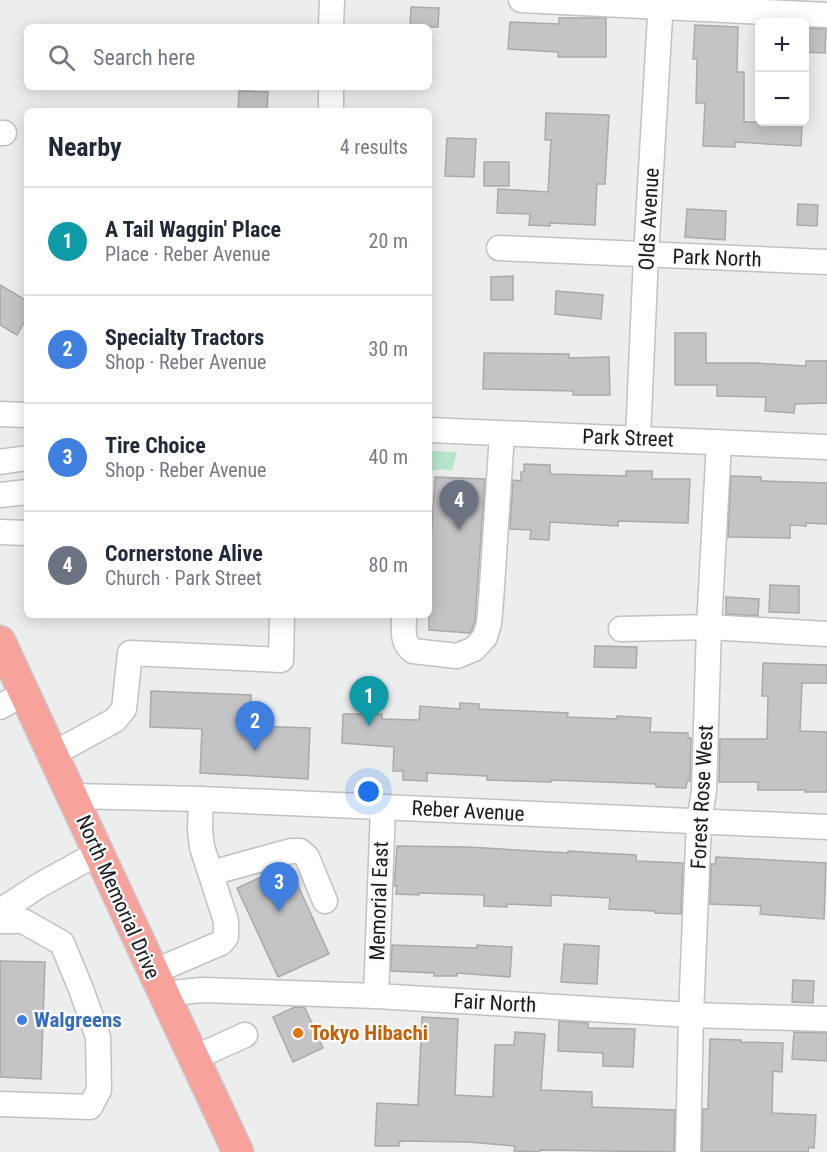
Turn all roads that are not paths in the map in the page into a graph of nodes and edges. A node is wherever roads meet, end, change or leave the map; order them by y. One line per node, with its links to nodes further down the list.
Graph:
1 (332, 0): 5 (street)
2 (521, 0): 3 (street)
3 (661, 4): 4 (street); 9 (street, Olds Avenue)
4 (827, 15)
5 (331, 24)
6 (331, 90): 7 (street)
7 (331, 108)
8 (499, 248): 9 (street, Park North)
9 (646, 255): 10 (street, Park North); 15 (street, Olds Avenue)
10 (827, 262)
11 (0, 414): 12 (street)
12 (24, 415)
13 (432, 430): 14 (street, Park Street)
14 (502, 434): 15 (street, Park Street); 25 (street)
15 (638, 438): 16 (street, Park Street)
16 (719, 442): 17 (street, Park Street); 26 (street, Forest Rose West)
17 (827, 447)
18 (24, 458): 19 (street)
19 (0, 462)
20 (24, 492): 21 (street)
21 (0, 495)
22 (0, 532): 23 (street)
23 (24, 533)
24 (282, 618): 31 (street)
25 (404, 618)
26 (709, 627): 27 (street); 28 (street); 35 (street, Forest Rose West)
27 (621, 629)
28 (827, 634)
29 (0, 641): 30 (main road, North Memorial Drive)
30 (12, 700): 31 (main road, North Memorial Drive)
31 (53, 754): 32 (main road, North Memorial Drive)
32 (72, 796): 33 (street, Reber Avenue); 37 (main road, North Memorial Drive)
33 (201, 799): 34 (street, Reber Avenue); 38 (street)
34 (383, 807): 35 (street, Reber Avenue); 43 (street, Memorial East)
35 (699, 821): 36 (street, Reber Avenue); 44 (street, Forest Rose West)
36 (827, 827)
37 (98, 853): 40 (street); 42 (main road, North Memorial Drive)
38 (211, 873): 39 (street); 42 (street)
39 (325, 901)
40 (0, 911)
41 (0, 921): 48 (street)
42 (158, 983): 43 (street, Fair North); 47 (main road, North Memorial Drive)
43 (376, 996): 44 (street, Fair North)
44 (691, 1015): 45 (street, Fair North); 50 (street, Forest Rose West)
45 (827, 1019)
46 (245, 1035): 47 (street)
47 (194, 1058): 49 (main road, North Memorial Drive)
48 (0, 1104)
49 (238, 1152)
50 (688, 1152)

